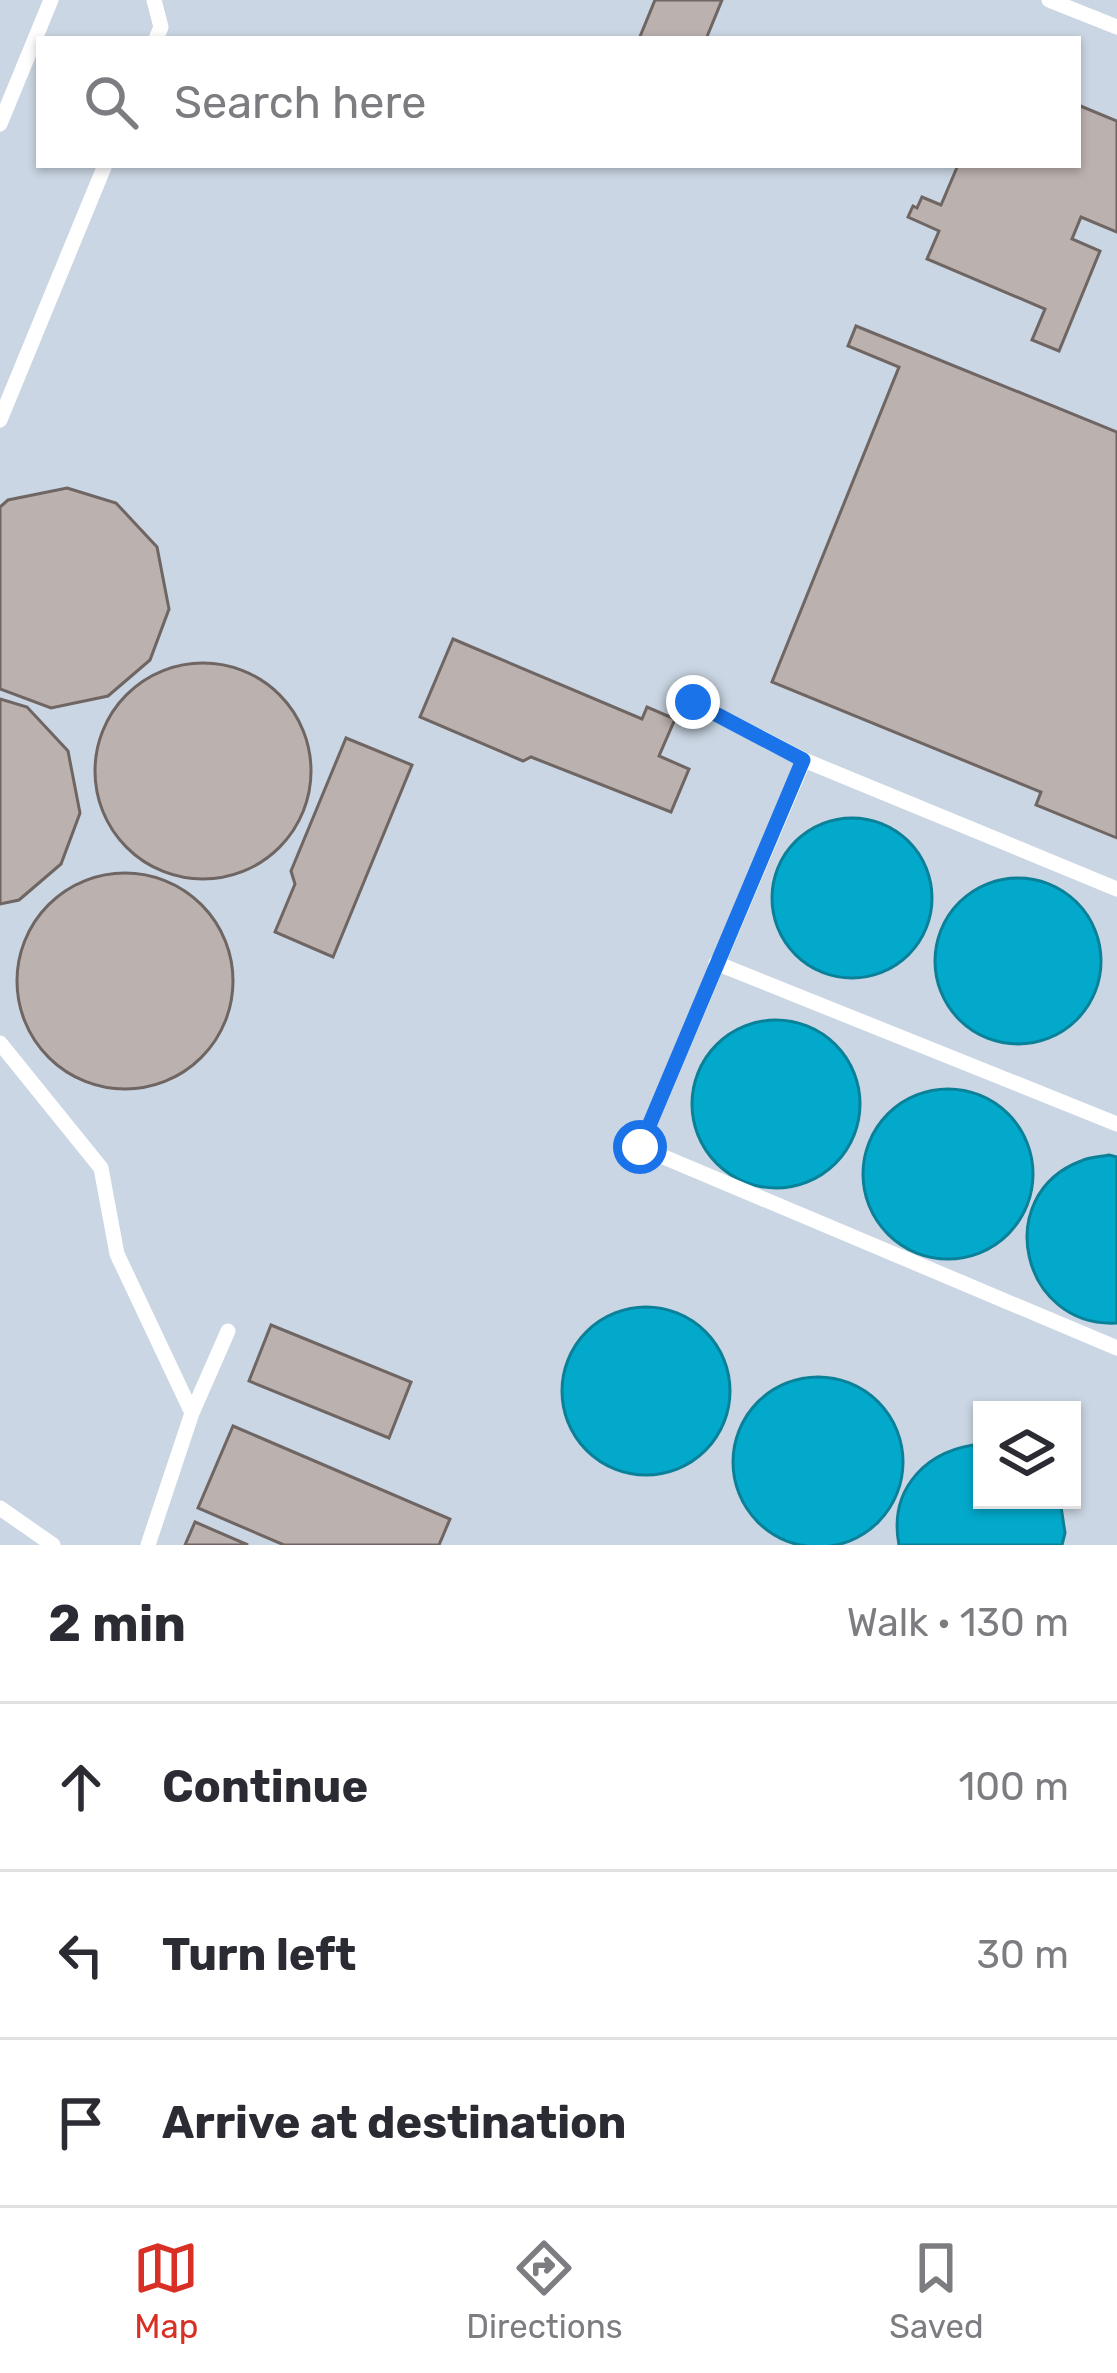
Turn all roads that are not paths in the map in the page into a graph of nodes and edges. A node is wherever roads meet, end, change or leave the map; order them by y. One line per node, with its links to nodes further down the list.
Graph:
1 (51, 0): 6 (lane)
2 (154, 0): 7 (lane)
3 (1049, 0): 4 (lane)
4 (1117, 27)
5 (36, 36): 8 (lane)
6 (36, 36)
7 (158, 36)
8 (0, 124)
9 (104, 168): 10 (lane)
10 (0, 420)
11 (693, 702): 12 (lane)
12 (803, 760): 13 (lane); 14 (lane)
13 (1117, 889)
14 (716, 963): 16 (lane); 18 (lane)
15 (0, 1043): 19 (lane)
16 (1117, 1124)
17 (228, 1331): 19 (lane)
18 (1117, 1348)
19 (192, 1413): 22 (lane)
20 (0, 1508): 21 (lane)
21 (53, 1545)
22 (148, 1545)

